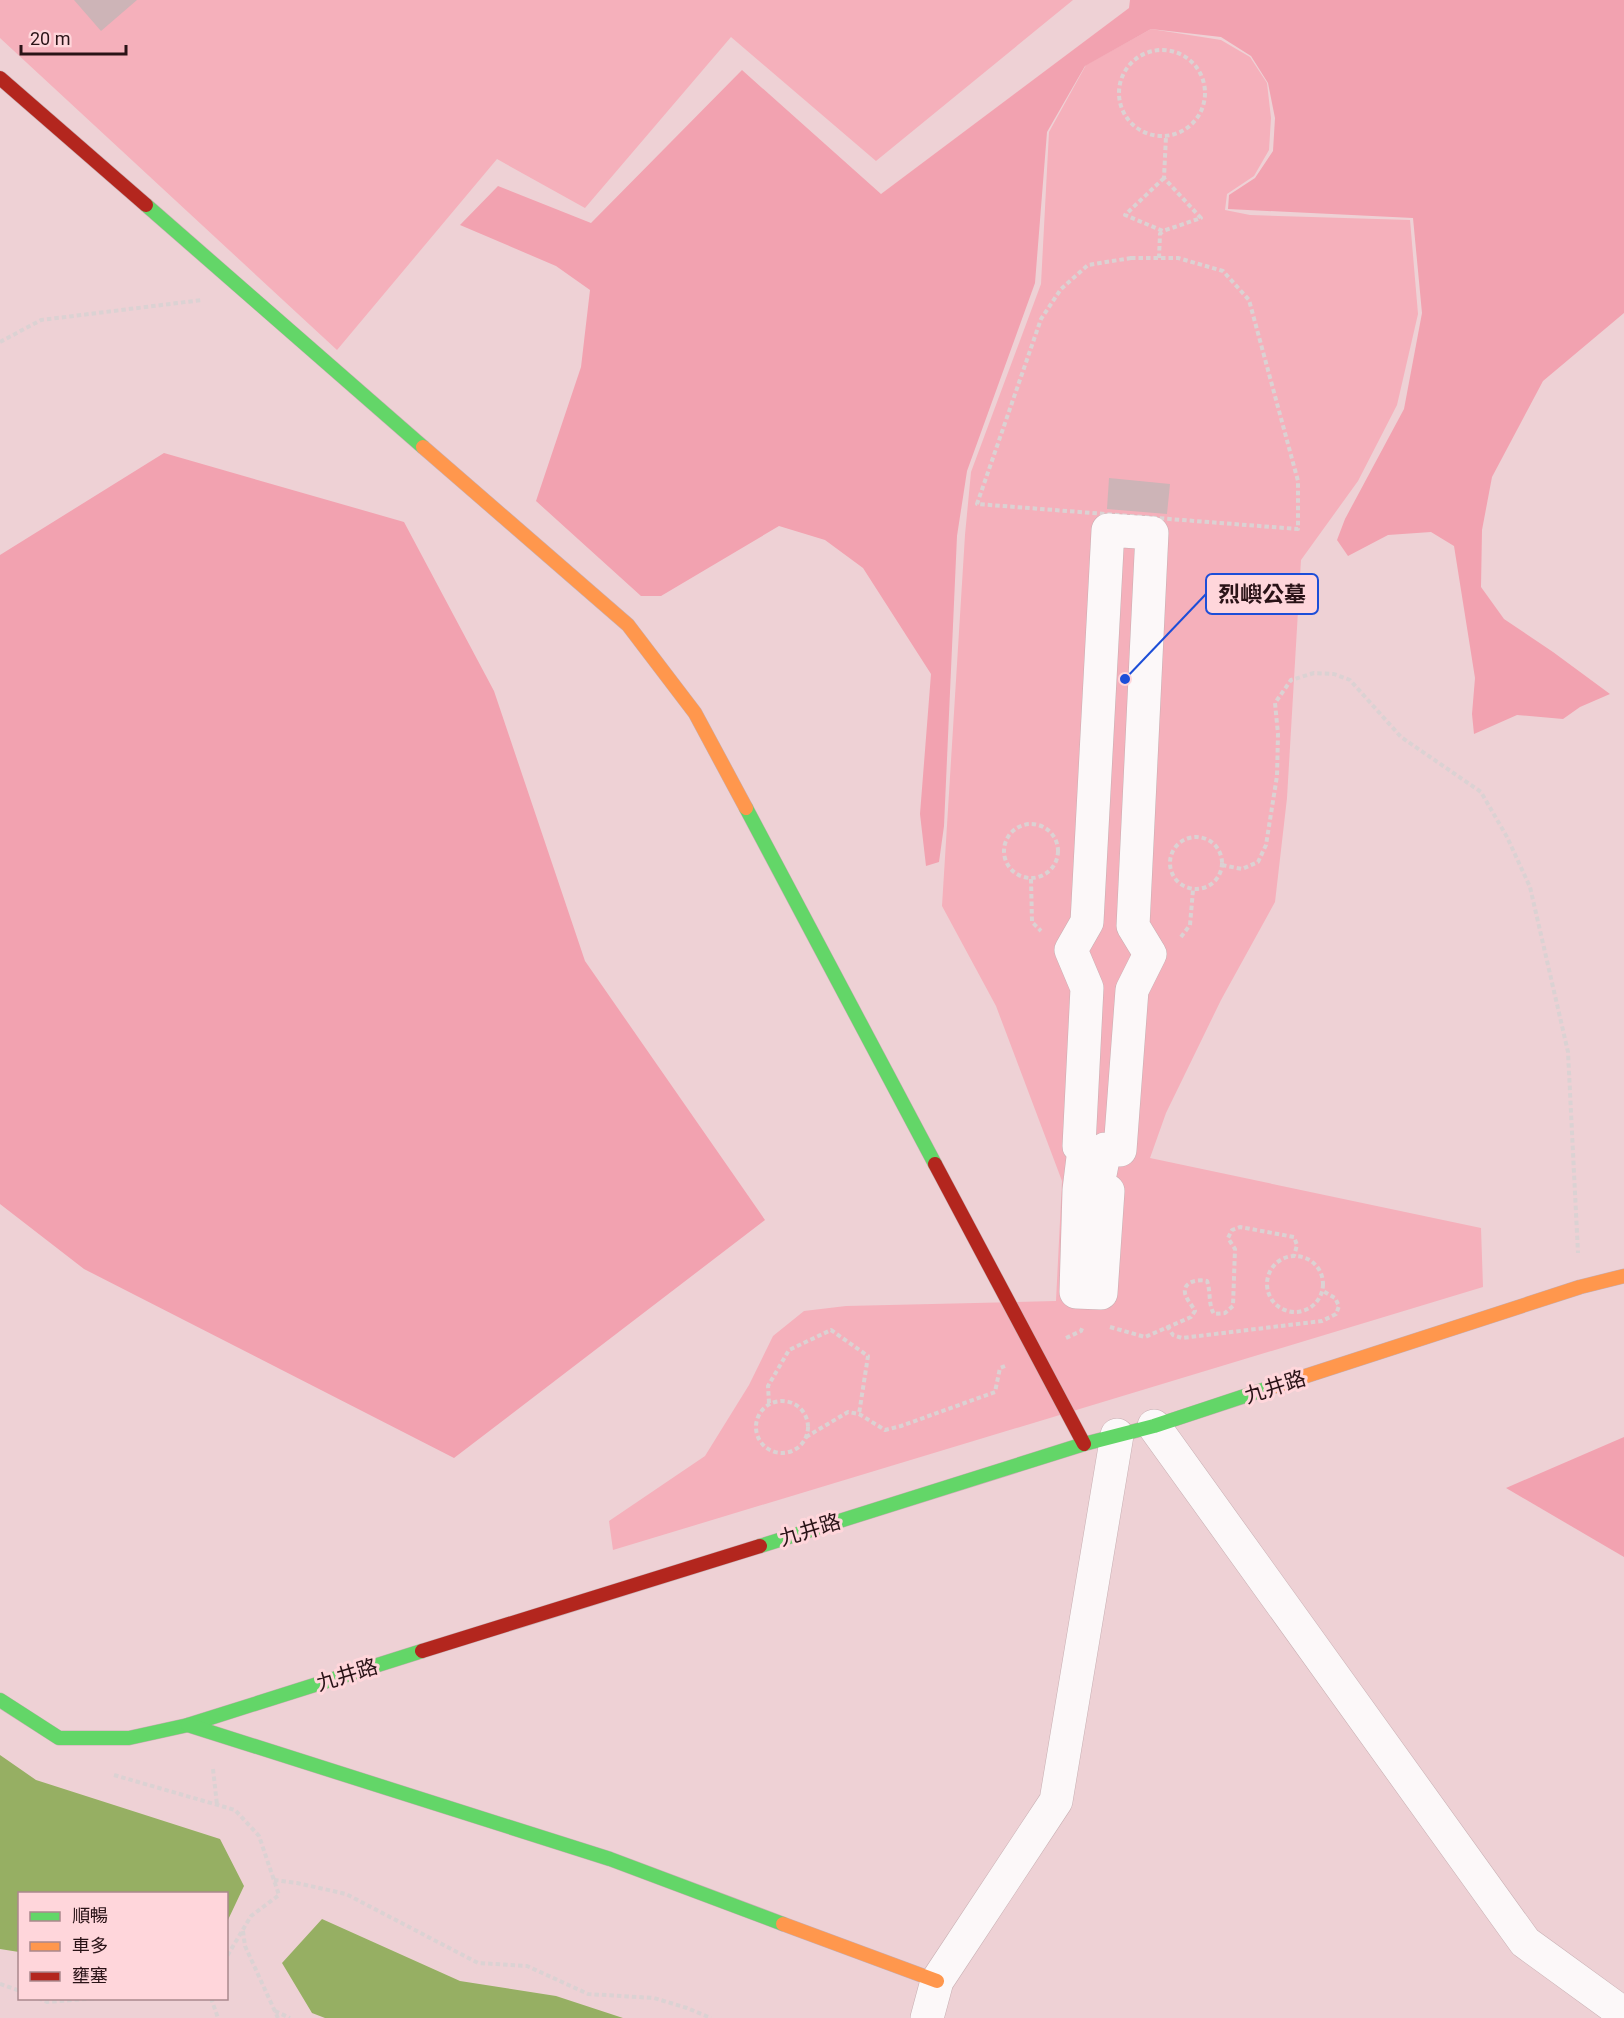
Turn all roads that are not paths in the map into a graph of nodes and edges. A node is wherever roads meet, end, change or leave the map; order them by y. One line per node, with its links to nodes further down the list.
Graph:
1 (0, 78): 6 (street)
2 (1624, 1276): 4 (street, 九井路)
3 (1086, 1306): 3 (street)
4 (1154, 1426): 5 (street, 九井路); 10 (street)
5 (1117, 1435): 6 (street, 九井路); 9 (street)
6 (1084, 1444): 8 (street, 九井路)
7 (0, 1700): 8 (street, 九井路)
8 (188, 1725): 9 (street)
9 (937, 1981): 11 (street)
10 (1624, 2014)
11 (927, 2018)

